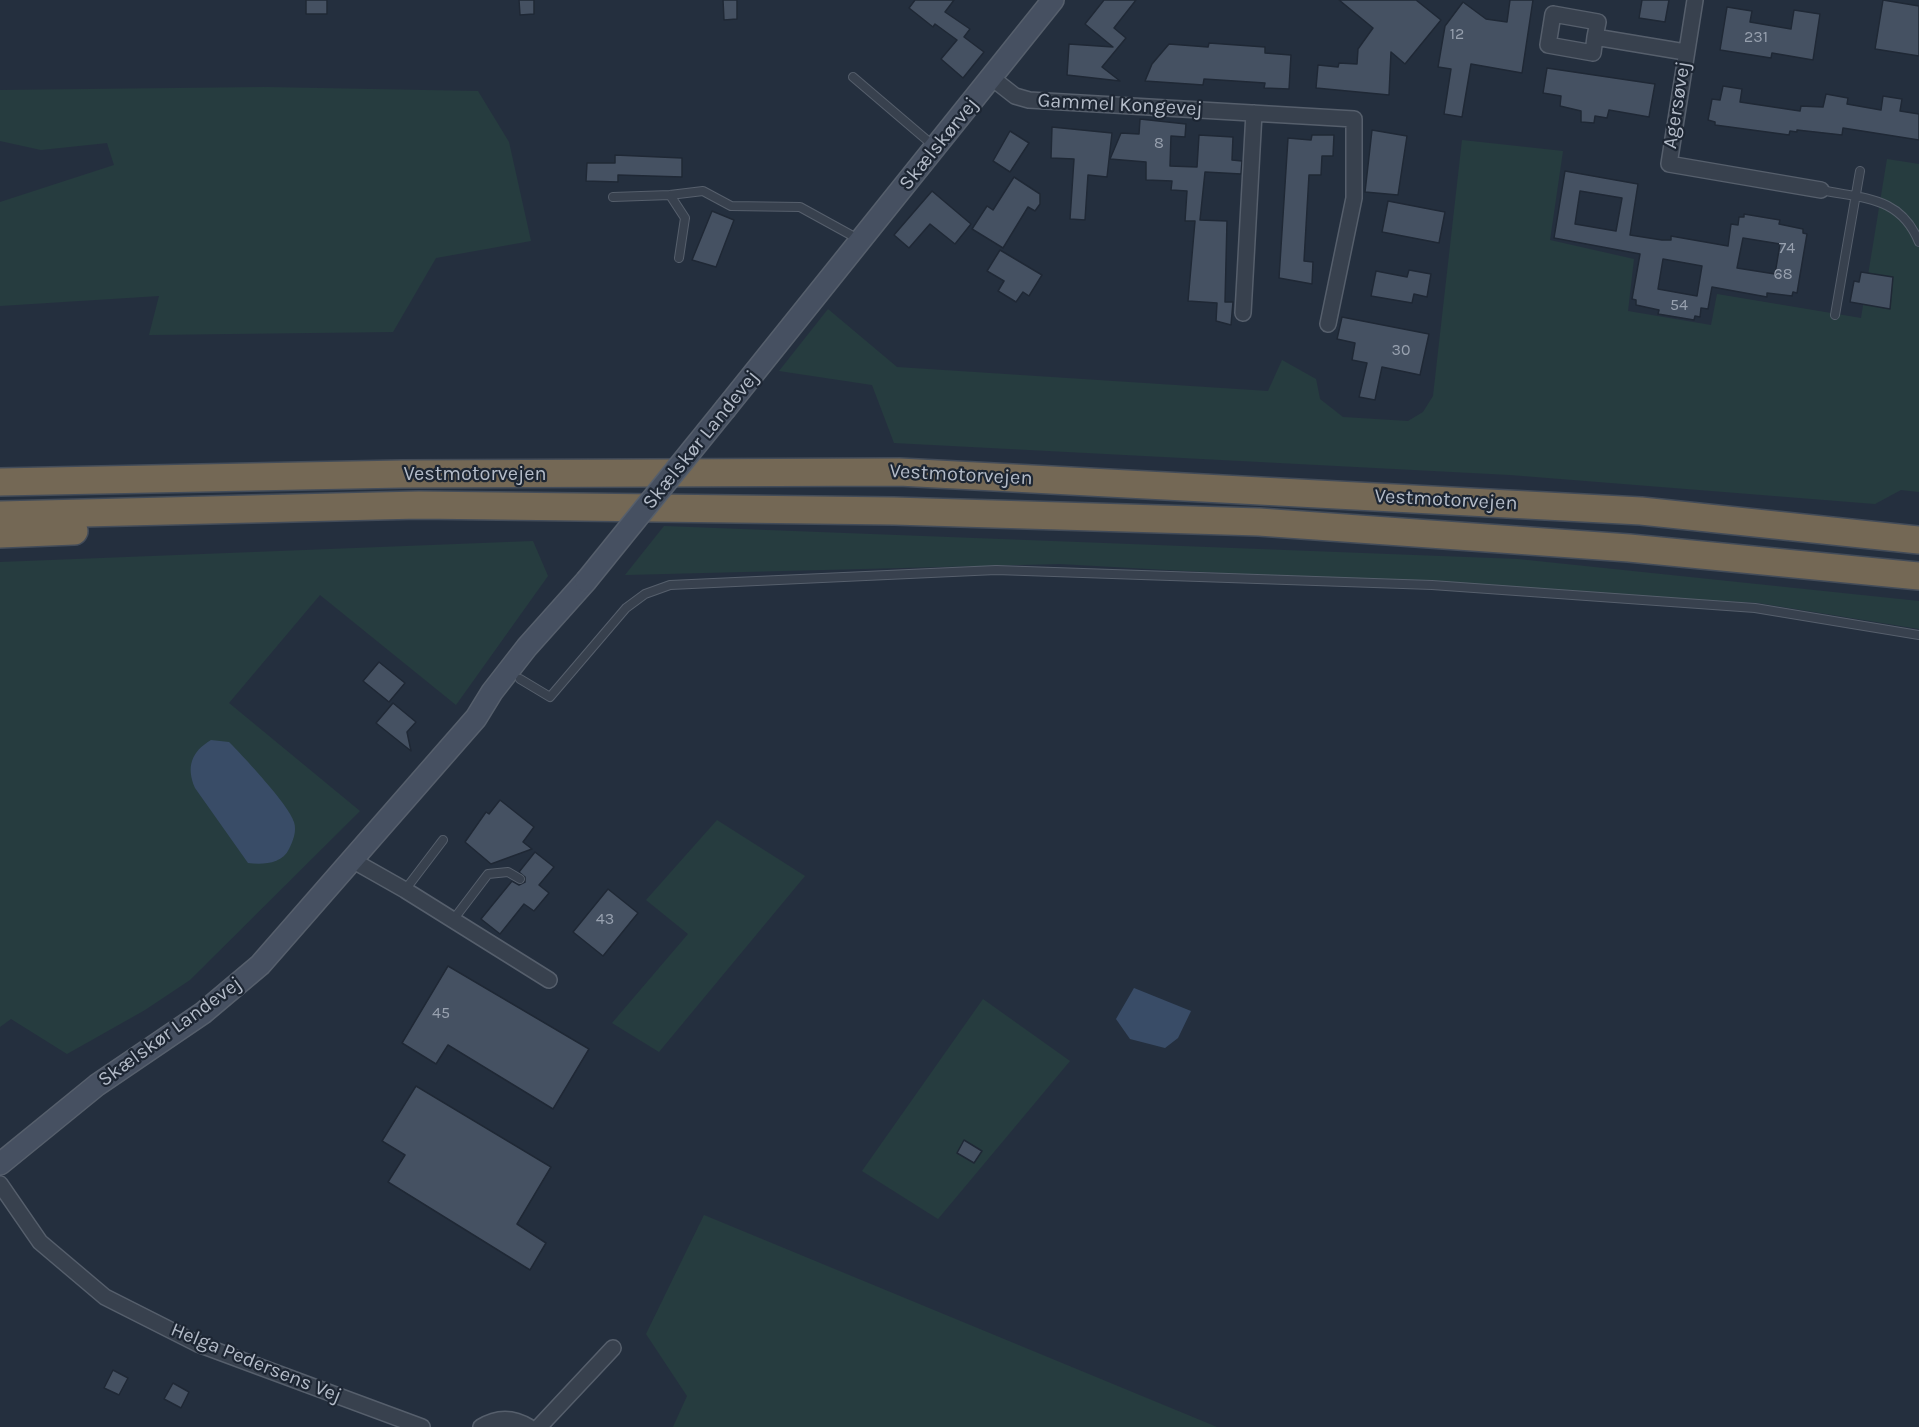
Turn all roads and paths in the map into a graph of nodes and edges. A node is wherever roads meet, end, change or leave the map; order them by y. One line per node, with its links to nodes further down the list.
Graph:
1 (1053, 0): 6 (street, Skælskørvej)
2 (1695, 0): 4 (street, Agersøvej)
3 (1595, 37): 4 (street)
4 (1685, 52): 10 (street, Agersøvej)
5 (853, 77): 8 (lane)
6 (992, 78): 7 (street, Gammel Kongevej); 8 (street, Skælskørvej)
7 (1254, 113): 18 (street); 20 (street, Gammel Kongevej)
8 (936, 148): 14 (street, Skælskørvej)
9 (1860, 171): 13 (lane)
10 (1821, 190): 13 (lane)
11 (670, 195): 12 (lane); 14 (lane); 16 (lane)
12 (613, 197)
13 (1856, 197): 15 (lane); 19 (lane)
14 (862, 240): 17 (street, Skælskørvej)
15 (1919, 242)
16 (678, 258)
17 (824, 288): 29 (street, Skælskør Landevej, bridge)
18 (1243, 313)
19 (1835, 315)
20 (1328, 324)
21 (0, 466): 22 (highway)
22 (190, 478): 23 (highway, Vestmotorvejen); 27 (highway, Vestmotorvejen)
23 (0, 482)
24 (482, 506): 25 (highway, Vestmotorvejen); 26 (highway); 28 (highway, Vestmotorvejen)
25 (0, 515)
26 (0, 534)
27 (1919, 540)
28 (1919, 576)
29 (582, 586): 31 (street, Skælskør Landevej); 32 (street, Skælskør Landevej)
30 (1919, 635): 31 (lane)
31 (520, 679): 32 (street, Skælskør Landevej)
32 (478, 715): 34 (street, Skælskør Landevej)
33 (443, 840): 36 (lane)
34 (352, 860): 36 (street); 39 (street, Skælskør Landevej)
35 (520, 879): 37 (lane)
36 (405, 890): 37 (street)
37 (453, 920): 38 (street)
38 (549, 980)
39 (0, 1164)
40 (0, 1184): 42 (street, Helga Pedersens Vej)
41 (613, 1348): 45 (street)
42 (422, 1427)
43 (481, 1427): 44 (street)
44 (529, 1427)
45 (539, 1427)

